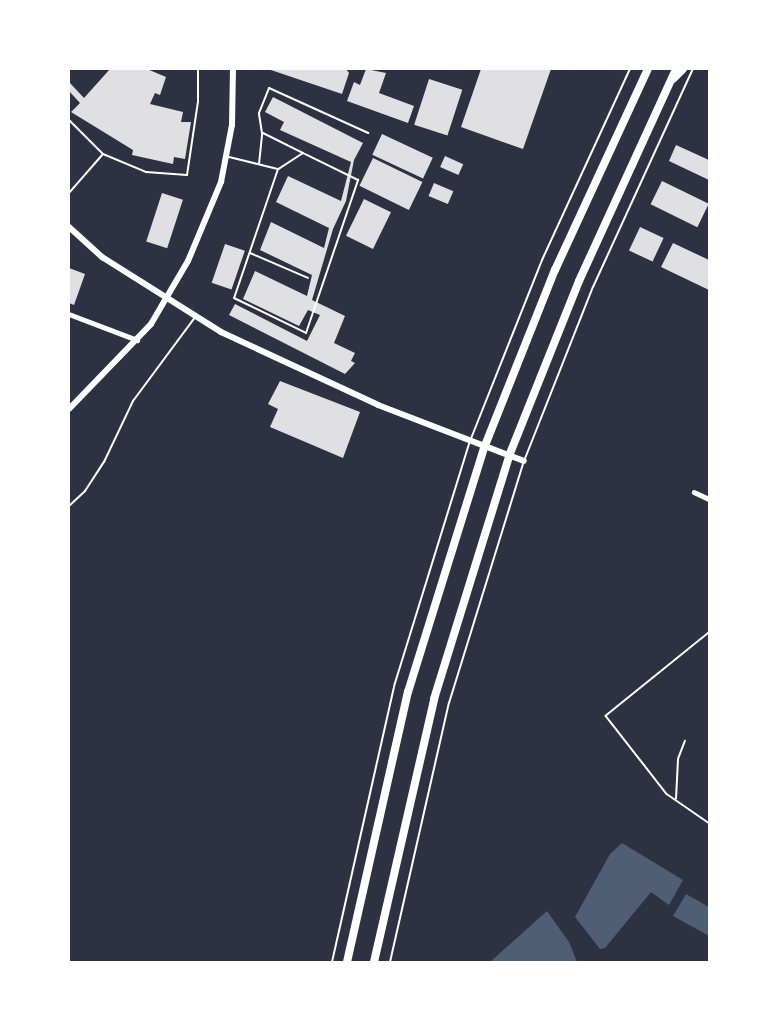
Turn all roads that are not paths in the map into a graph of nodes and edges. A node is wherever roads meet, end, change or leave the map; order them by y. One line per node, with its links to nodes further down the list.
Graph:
1 (198, 69): 13 (lane)
2 (233, 69): 14 (street)
3 (630, 69): 26 (lane)
4 (648, 69): 27 (main road)
5 (676, 69): 8 (main road)
6 (683, 69): 8 (main road)
7 (693, 69): 29 (lane)
8 (668, 84): 28 (main road)
9 (69, 120): 13 (lane)
10 (262, 133): 11 (lane); 12 (lane); 15 (lane)
11 (368, 133)
12 (303, 153): 16 (lane); 19 (lane)
13 (103, 154): 17 (lane)
14 (226, 157): 15 (lane); 21 (street)
15 (259, 164): 16 (lane)
16 (278, 169): 19 (lane)
17 (69, 193)
18 (69, 227): 21 (street)
19 (249, 253): 20 (lane)
20 (308, 278)
21 (166, 302): 23 (street); 24 (street)
22 (69, 314): 24 (street)
23 (196, 316): 26 (street); 32 (lane)
24 (137, 340): 25 (street)
25 (69, 409)
26 (470, 441): 27 (street); 33 (lane)
27 (484, 448): 28 (street); 34 (main road)
28 (509, 456): 29 (street); 35 (main road)
29 (524, 461): 36 (lane)
30 (694, 492): 31 (street)
31 (709, 498)
32 (69, 506)
33 (332, 962)
34 (347, 962)
35 (374, 962)
36 (390, 962)

